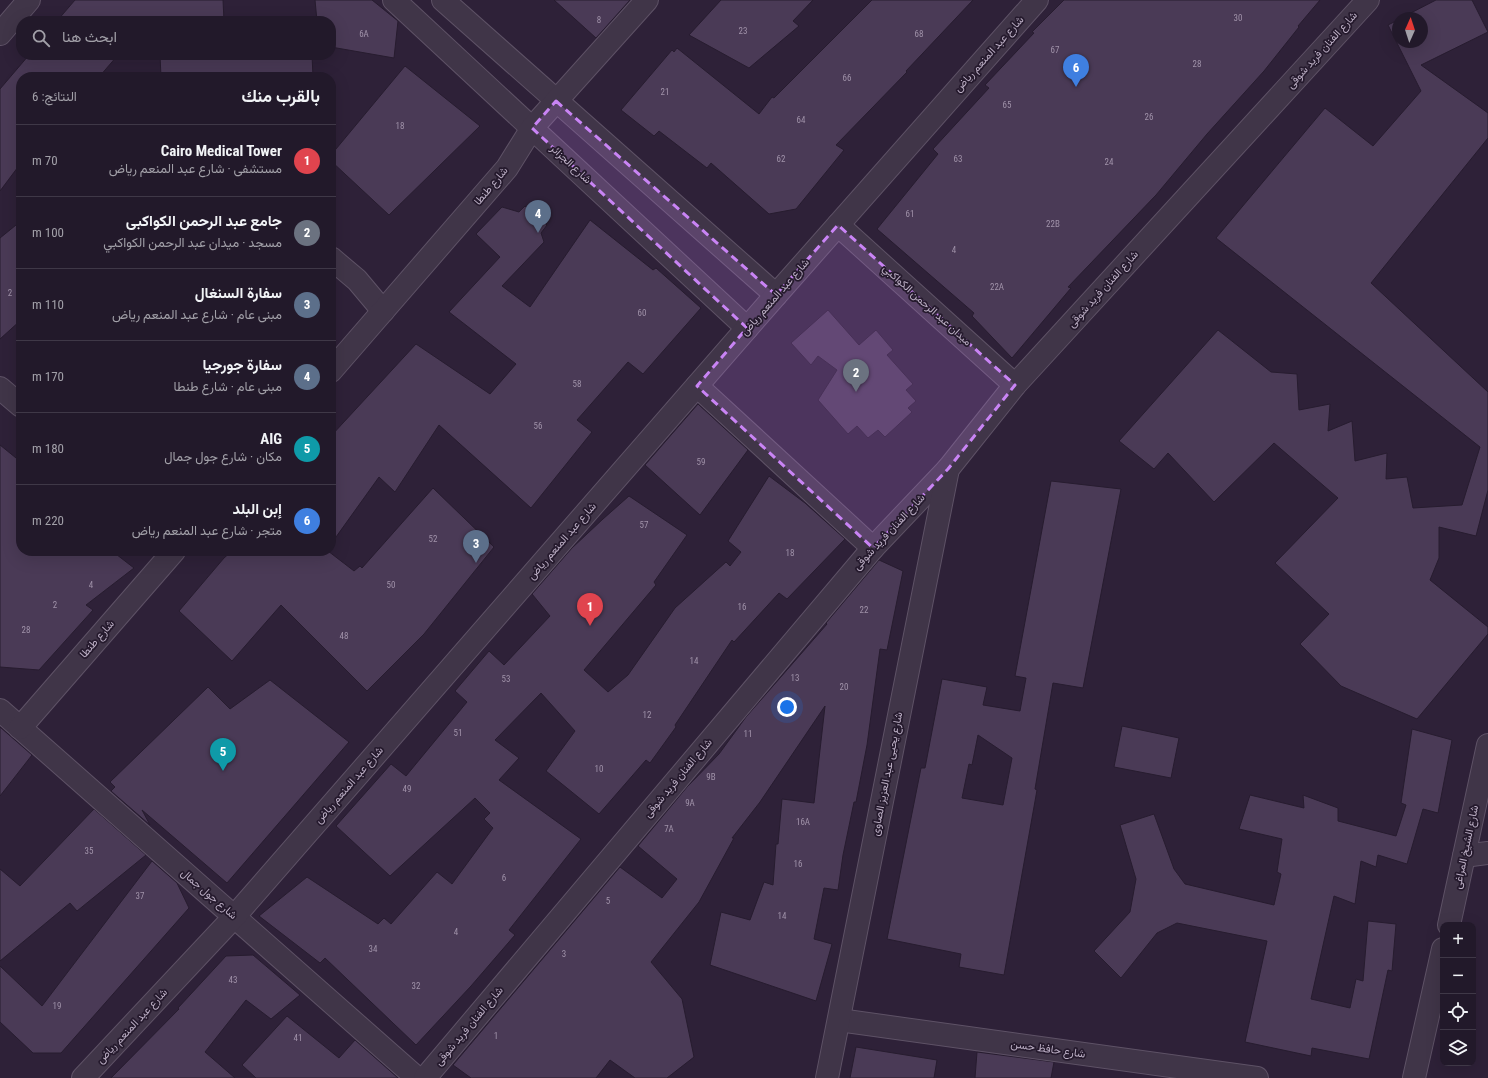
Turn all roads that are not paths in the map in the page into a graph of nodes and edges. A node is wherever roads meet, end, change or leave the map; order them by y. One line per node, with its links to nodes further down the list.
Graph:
1 (29, 0): 7 (street)
2 (394, 0): 9 (street, شارع الجزائر)
3 (442, 0): 8 (street)
4 (647, 0): 8 (street, شارع طنطا)
5 (1036, 0): 10 (street, شارع عبد المنعم رياض)
6 (1368, 0): 16 (street, شارع الفنان فريد شوقى)
7 (0, 34)
8 (556, 101): 9 (street, شارع طنطا); 12 (street)
9 (532, 128): 13 (street, شارع طنطا); 14 (street, شارع الجزائر)
10 (838, 225): 12 (street, شارع عبد المنعم رياض); 16 (street, ميدان عبد الرحمن الكواكبي)
11 (336, 262): 13 (street)
12 (776, 295): 14 (street, شارع عبد المنعم رياض)
13 (383, 311): 15 (street, شارع طنطا)
14 (747, 328): 17 (street, شارع عبد المنعم رياض)
15 (336, 365)
16 (1015, 385): 18 (street, شارع الفنان فريد شوقى)
17 (697, 386): 19 (street); 26 (street, شارع عبد المنعم رياض)
18 (948, 469): 19 (street, شارع الفنان فريد شوقى); 29 (street, شارع يحيى عبد العزيز الصاوى)
19 (873, 548): 32 (street, شارع الفنان فريد شوقى)
20 (170, 556): 22 (street, شارع طنطا)
21 (0, 710): 22 (street, شارع جول جمال)
22 (20, 728): 26 (street, شارع جول جمال)
23 (1488, 745): 25 (street, شارع الشيخ المراغى)
24 (1488, 853): 25 (street)
25 (1464, 856): 27 (street, شارع الشيخ المراغى)
26 (234, 917): 30 (street, شارع عبد المنعم رياض); 31 (street, شارع جول جمال)
27 (1450, 922)
28 (1441, 958): 35 (street)
29 (839, 1020): 33 (street, شارع يحيى عبد العزيز الصاوى); 34 (street, شارع حافظ حسن)
30 (83, 1078)
31 (417, 1078)
32 (425, 1078)
33 (827, 1078)
34 (1258, 1078)
35 (1414, 1078)

